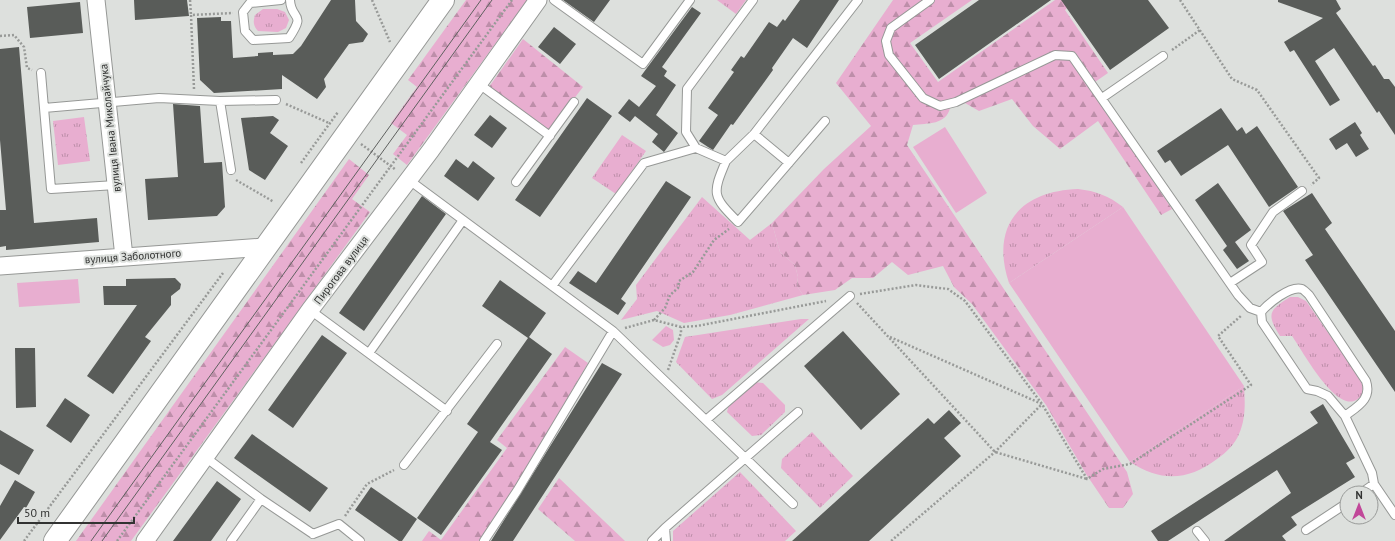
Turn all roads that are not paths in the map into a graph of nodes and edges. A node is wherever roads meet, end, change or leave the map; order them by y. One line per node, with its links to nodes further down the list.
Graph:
1 (96, 0): 16 (street, вулиця Івана Миколайчука)
2 (281, 0): 3 (lane)
3 (290, 0)
4 (443, 0): 32 (main road)
5 (538, 0): 13 (street, Пирогова вулиця)
6 (554, 0): 7 (lane)
7 (690, 0)
8 (753, 0): 23 (lane)
9 (858, 0): 21 (lane)
10 (930, 0): 14 (lane)
11 (1164, 56): 14 (lane)
12 (41, 73): 19 (lane)
13 (479, 84): 22 (lane); 27 (street, Пирогова вулиця)
14 (1102, 98): 35 (lane)
15 (276, 100): 17 (lane)
16 (107, 101): 17 (lane); 19 (lane); 29 (street, вулиця Івана Миколайчука)
17 (220, 101): 26 (lane)
18 (574, 102): 22 (lane)
19 (44, 108): 29 (lane)
20 (825, 121): 25 (lane)
21 (754, 134): 24 (lane); 25 (lane)
22 (550, 136): 28 (lane)
23 (696, 148): 24 (lane); 36 (lane)
24 (726, 161): 25 (lane)
25 (789, 163)
26 (231, 170)
27 (409, 180): 31 (lane); 38 (street, Пирогова вулиця)
28 (516, 182)
29 (116, 185): 33 (street, вулиця Івана Миколайчука)
30 (1302, 191): 35 (lane)
31 (464, 220): 36 (lane); 42 (lane)
32 (266, 247): 33 (street, вулиця Заболотного); 59 (main road)
33 (124, 257): 34 (street, вулиця Заболотного)
34 (0, 266)
35 (1230, 283): 39 (lane)
36 (552, 286): 40 (lane)
37 (850, 296): 46 (lane)
38 (310, 310): 42 (lane); 47 (street, Пирогова вулиця)
39 (1261, 312): 45 (lane); 45 (lane)
40 (613, 331): 46 (lane); 63 (lane)
41 (497, 344): 43 (lane)
42 (369, 353): 43 (lane)
43 (447, 410): 49 (lane)
44 (798, 412): 48 (lane)
45 (1345, 416): 50 (lane)
46 (706, 420): 48 (lane)
47 (205, 457): 51 (lane); 60 (street, Пирогова вулиця)
48 (745, 459): 52 (lane); 55 (lane)
49 (404, 465)
50 (1374, 484): 54 (lane)
51 (261, 499): 58 (lane); 61 (lane)
52 (793, 504)
53 (1339, 508): 56 (lane)
54 (1395, 515)
55 (665, 528): 64 (lane); 65 (lane)
56 (1306, 530)
57 (1197, 531): 66 (lane)
58 (313, 538): 62 (lane)
59 (55, 541)
60 (145, 541)
61 (231, 541)
62 (360, 541)
63 (484, 541)
64 (652, 541)
65 (666, 541)
66 (1204, 541)

